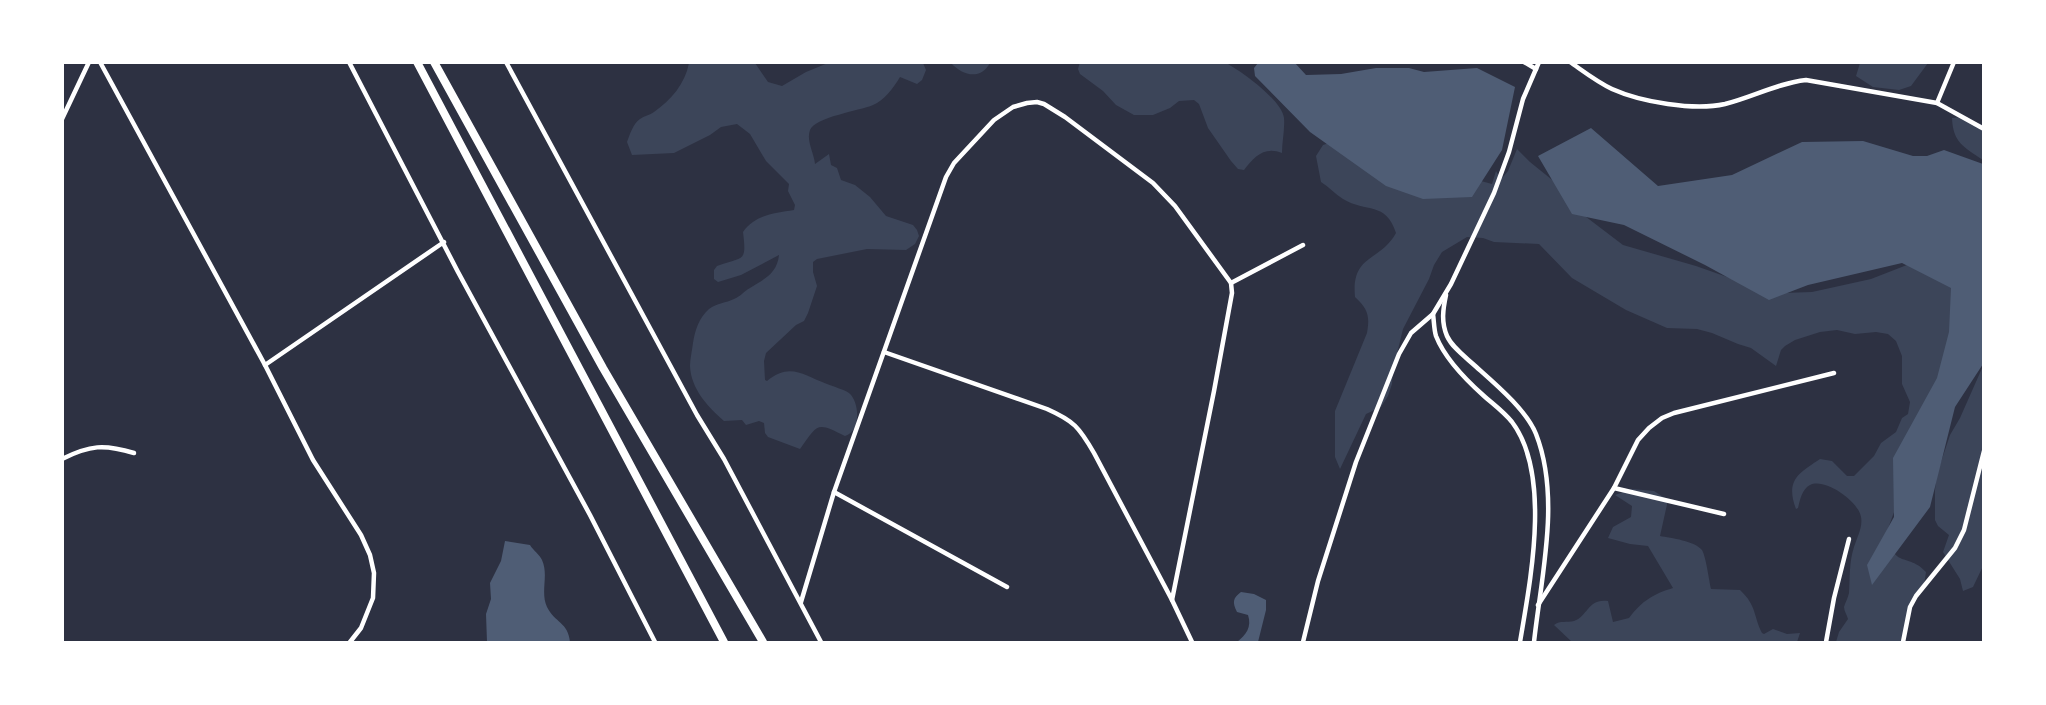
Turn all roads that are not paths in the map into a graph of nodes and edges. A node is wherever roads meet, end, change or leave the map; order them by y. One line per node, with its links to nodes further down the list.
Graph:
1 (90, 62): 13 (street)
2 (100, 62): 21 (street)
3 (349, 62): 15 (street)
4 (417, 62): 36 (highway)
5 (434, 62): 37 (highway)
6 (506, 62): 32 (street)
7 (1524, 62): 11 (street)
8 (1539, 62): 11 (street)
9 (1570, 62): 12 (street)
10 (1954, 62): 12 (street)
11 (1536, 69): 18 (street)
12 (1937, 103): 14 (street)
13 (62, 119)
14 (1984, 129)
15 (444, 242): 21 (street); 35 (street)
16 (1303, 245): 17 (street)
17 (1231, 283): 20 (street); 31 (street)
18 (1446, 292): 19 (street); 33 (street)
19 (1433, 314): 40 (street); 41 (street)
20 (884, 352): 27 (street); 31 (street)
21 (266, 365): 34 (street)
22 (1834, 373): 26 (street)
23 (1984, 451): 44 (street)
24 (134, 453): 25 (street)
25 (62, 459)
26 (1614, 488): 28 (street); 33 (street)
27 (834, 492): 30 (street); 32 (street)
28 (1724, 514)
29 (1849, 539): 43 (street)
30 (1007, 587)
31 (1172, 600): 39 (street)
32 (801, 602): 38 (street)
33 (1538, 605): 42 (street)
34 (350, 642)
35 (655, 642)
36 (724, 642)
37 (763, 642)
38 (821, 642)
39 (1192, 642)
40 (1303, 642)
41 (1520, 642)
42 (1534, 642)
43 (1826, 642)
44 (1903, 642)

